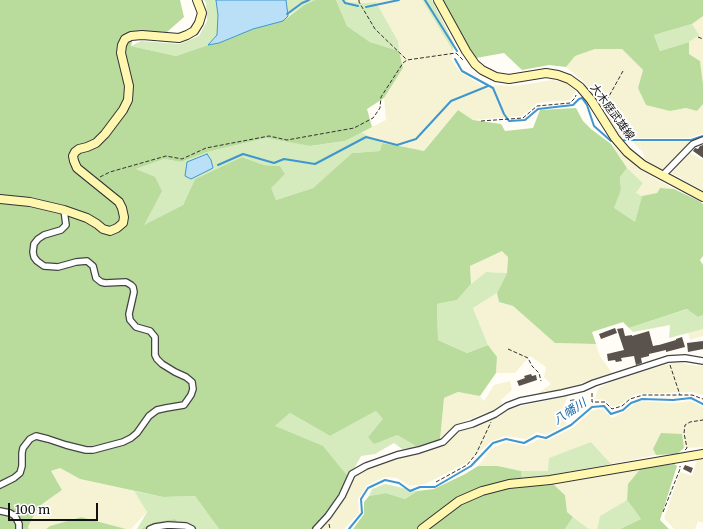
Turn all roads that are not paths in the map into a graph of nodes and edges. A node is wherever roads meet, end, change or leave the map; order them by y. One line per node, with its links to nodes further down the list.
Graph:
1 (197, 0): 7 (main road)
2 (438, 0): 4 (main road, 大木庭武雄線)
3 (703, 140): 4 (street)
4 (662, 176): 5 (main road, 大木庭武雄線)
5 (703, 197)
6 (0, 199): 7 (main road)
7 (64, 210): 10 (street)
8 (703, 361): 15 (street)
9 (703, 454): 16 (main road)
10 (0, 485)
11 (0, 511): 12 (street)
12 (19, 529)
13 (150, 529): 14 (street)
14 (192, 529)
15 (316, 529)
16 (422, 529)

